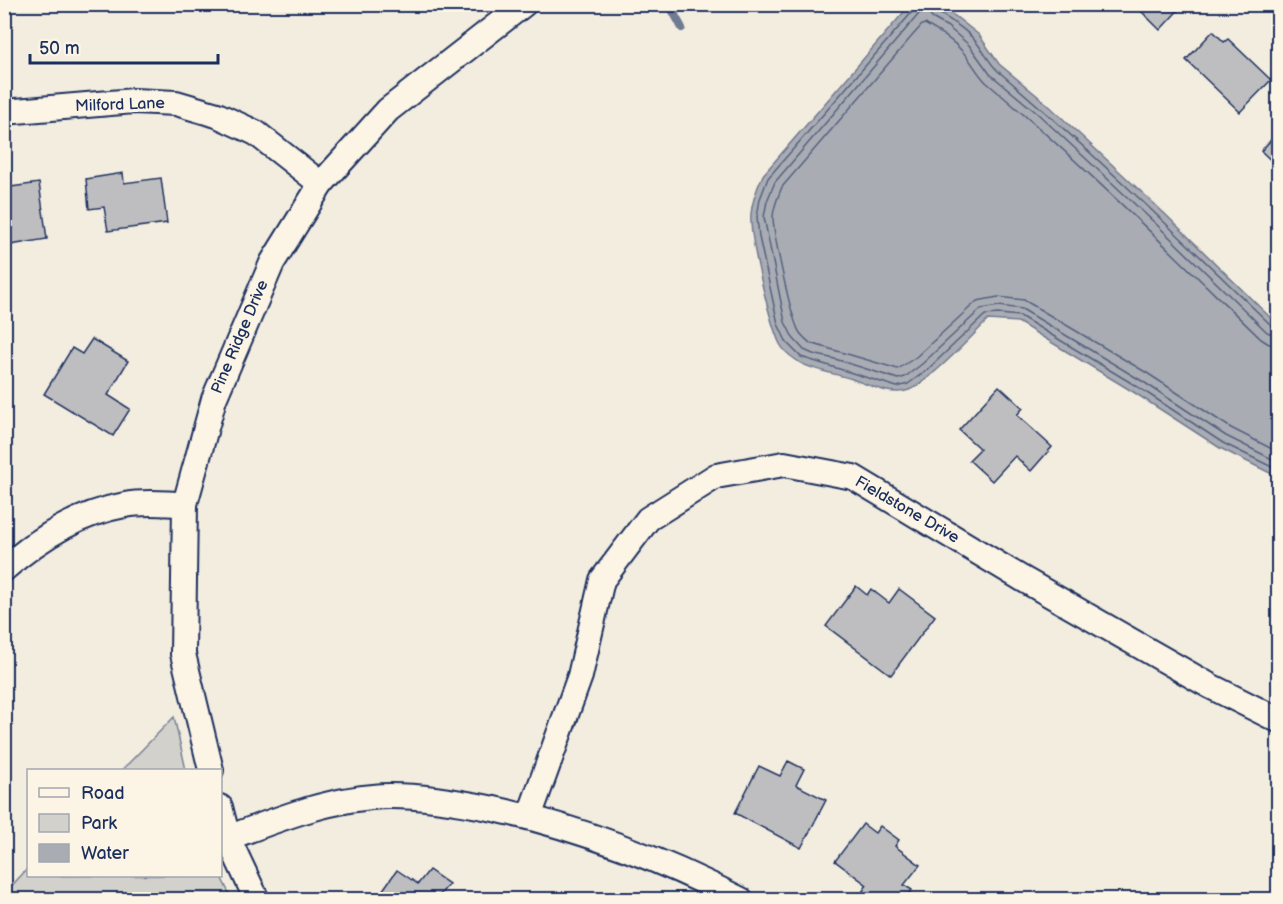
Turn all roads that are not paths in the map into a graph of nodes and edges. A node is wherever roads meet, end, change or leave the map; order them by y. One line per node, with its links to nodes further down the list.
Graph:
1 (524, 4): 3 (street, Pine Ridge Drive)
2 (4, 112): 3 (street, Milford Lane)
3 (321, 184): 4 (street, Pine Ridge Drive)
4 (185, 504): 5 (street); 7 (street, Pine Ridge Drive)
5 (4, 569)
6 (1278, 720): 9 (street, Fieldstone Drive)
7 (212, 769)
8 (222, 815): 10 (street)
9 (530, 817): 10 (street); 12 (street)
10 (228, 838): 11 (street)
11 (257, 900)
12 (741, 900)

